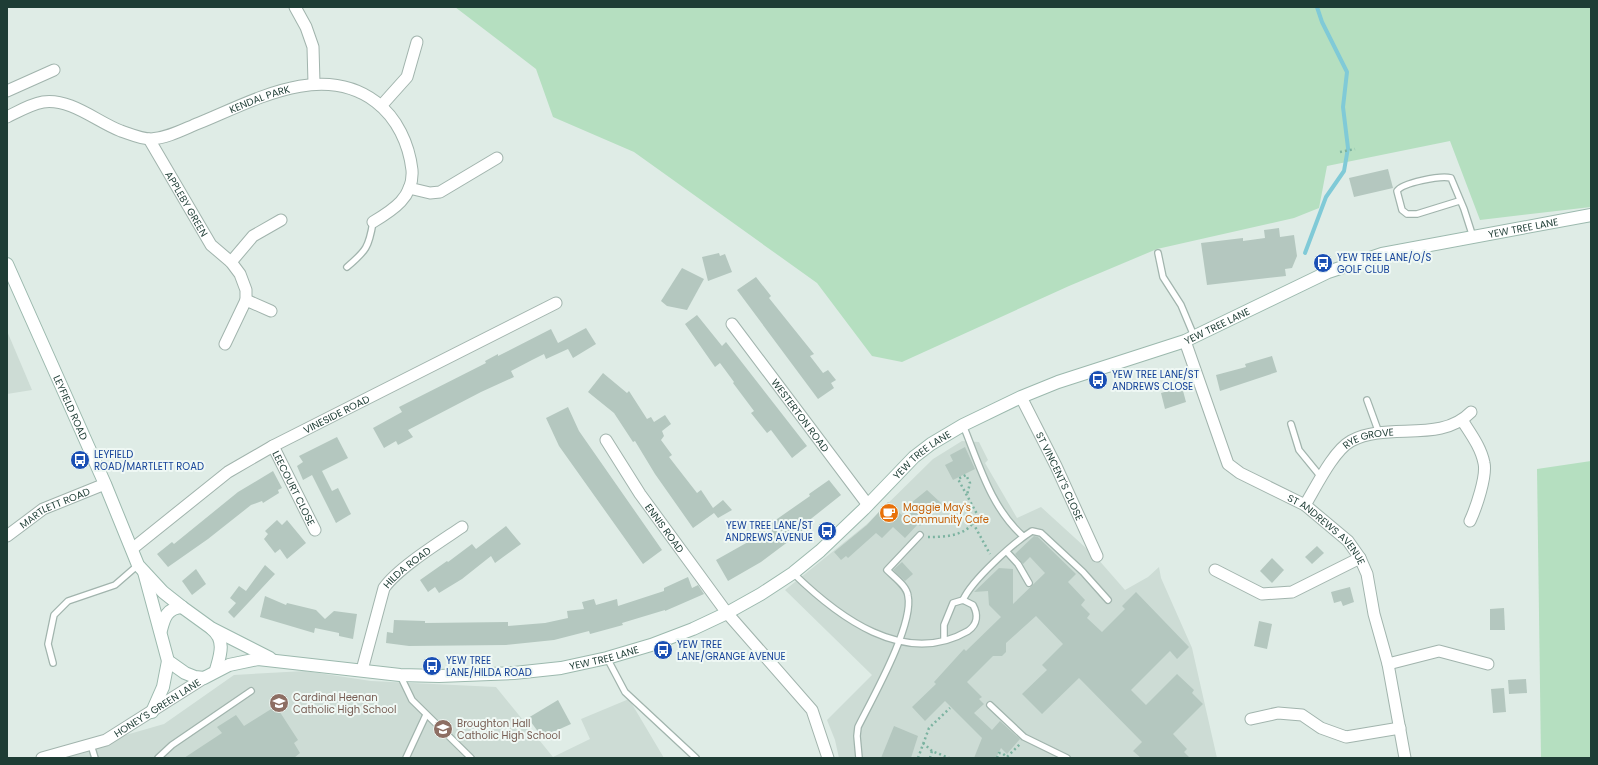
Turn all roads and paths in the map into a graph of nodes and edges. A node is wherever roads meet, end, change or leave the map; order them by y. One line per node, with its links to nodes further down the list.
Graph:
1 (295, 7): 4 (street)
2 (417, 42): 6 (street)
3 (54, 70): 5 (street)
4 (314, 84): 6 (street, KENDAL PARK); 8 (street, KENDAL PARK)
5 (7, 91)
6 (381, 106): 12 (street, KENDAL PARK)
7 (7, 117): 8 (street, KENDAL PARK)
8 (150, 139): 19 (street, APPLEBY GREEN)
9 (1355, 148): 10 (path)
10 (1340, 152)
11 (497, 158): 12 (street)
12 (409, 188): 16 (street, KENDAL PARK)
13 (1459, 201): 13 (lane); 17 (lane)
14 (1591, 215): 17 (street, YEW TREE LANE)
15 (281, 220): 19 (street)
16 (373, 222): 21 (lane)
17 (1473, 238): 26 (street, YEW TREE LANE)
18 (1158, 253): 26 (lane)
19 (231, 262): 22 (street, APPLEBY GREEN)
20 (7, 264): 38 (street, LEYFIELD ROAD)
21 (347, 267)
22 (246, 300): 24 (street); 27 (street)
23 (556, 303): 36 (street, VINESIDE ROAD)
24 (270, 311)
25 (732, 324): 40 (street, WESTERTON ROAD)
26 (1190, 339): 28 (street, YEW TREE LANE); 41 (street, ST ANDREWS AVENUE)
27 (224, 344)
28 (1021, 397): 33 (street, YEW TREE LANE); 51 (street, ST VINCENT'S CLOSE)
29 (1367, 400): 34 (lane)
30 (1471, 412): 31 (street, RYE GROVE)
31 (1462, 420): 34 (street, RYE GROVE); 42 (street)
32 (1291, 424): 37 (lane)
33 (963, 425): 40 (street, YEW TREE LANE); 48 (lane)
34 (1379, 432): 37 (street, RYE GROVE)
35 (606, 440): 61 (street, ENNIS ROAD)
36 (273, 446): 45 (street, LEECOURT CLOSE); 49 (street, VINESIDE ROAD)
37 (1322, 477): 41 (street, RYE GROVE)
38 (105, 484): 47 (street, MARTLETT ROAD); 49 (street, LEYFIELD ROAD)
39 (967, 495): 39 (path); 43 (path)
40 (868, 505): 56 (street, YEW TREE LANE)
41 (1305, 505): 52 (street, ST ANDREWS AVENUE)
42 (1470, 520)
43 (973, 523): 46 (path); 53 (path)
44 (462, 526): 73 (street, HILDA ROAD)
45 (315, 530)
46 (920, 535): 65 (lane)
47 (7, 536)
48 (1023, 536): 50 (lane); 59 (lane)
49 (132, 549): 54 (street, LEYFIELD ROAD)
50 (1007, 552): 53 (lane); 57 (lane)
51 (1097, 556)
52 (1360, 558): 55 (street); 70 (street, ST ANDREWS AVENUE)
53 (995, 562): 58 (lane)
54 (141, 568): 60 (street, LEYFIELD ROAD); 63 (street, LEYFIELD ROAD); 69 (lane)
55 (1215, 570)
56 (793, 573): 61 (street, YEW TREE LANE); 65 (lane)
57 (1029, 583)
58 (963, 600): 64 (lane); 64 (lane)
59 (1108, 600)
60 (182, 607): 62 (street, LEYFIELD ROAD); 63 (street)
61 (727, 613): 66 (street, YEW TREE LANE); 93 (street, ENNIS ROAD)
62 (211, 628): 67 (street, LEYFIELD ROAD); 72 (street)
63 (161, 631): 68 (street, LEYFIELD ROAD)
64 (944, 640): 65 (lane)
65 (899, 641): 94 (lane)
66 (607, 658): 74 (street, YEW TREE LANE); 92 (lane)
67 (272, 660): 72 (street, HONEY'S GREEN LANE); 73 (street, YEW TREE LANE)
68 (168, 661): 75 (street); 79 (street)
69 (53, 663)
70 (1388, 664): 71 (street); 82 (street, ST ANDREWS AVENUE)
71 (1488, 664)
72 (216, 670): 75 (street, HONEY'S GREEN LANE)
73 (362, 670): 74 (street, YEW TREE LANE)
74 (400, 675): 80 (lane)
75 (204, 678): 79 (street, HONEY'S GREEN LANE)
76 (251, 691): 89 (lane)
77 (990, 705): 99 (lane)
78 (950, 708): 83 (path)
79 (152, 712): 84 (street, HONEY'S GREEN LANE)
80 (426, 715): 90 (lane); 91 (lane)
81 (1251, 719): 82 (street)
82 (1400, 728): 100 (street, ST ANDREWS AVENUE)
83 (923, 743): 86 (path); 95 (path)
84 (91, 745): 87 (street, HONEY'S GREEN LANE); 88 (lane)
85 (1025, 747): 98 (path)
86 (932, 751): 96 (path); 97 (path)
87 (42, 758)
88 (95, 758)
89 (158, 758)
90 (406, 758)
91 (470, 758)
92 (696, 758)
93 (828, 758)
94 (859, 758)
95 (918, 758)
96 (930, 758)
97 (949, 758)
98 (997, 758)
99 (1067, 758)
100 (1405, 758)

